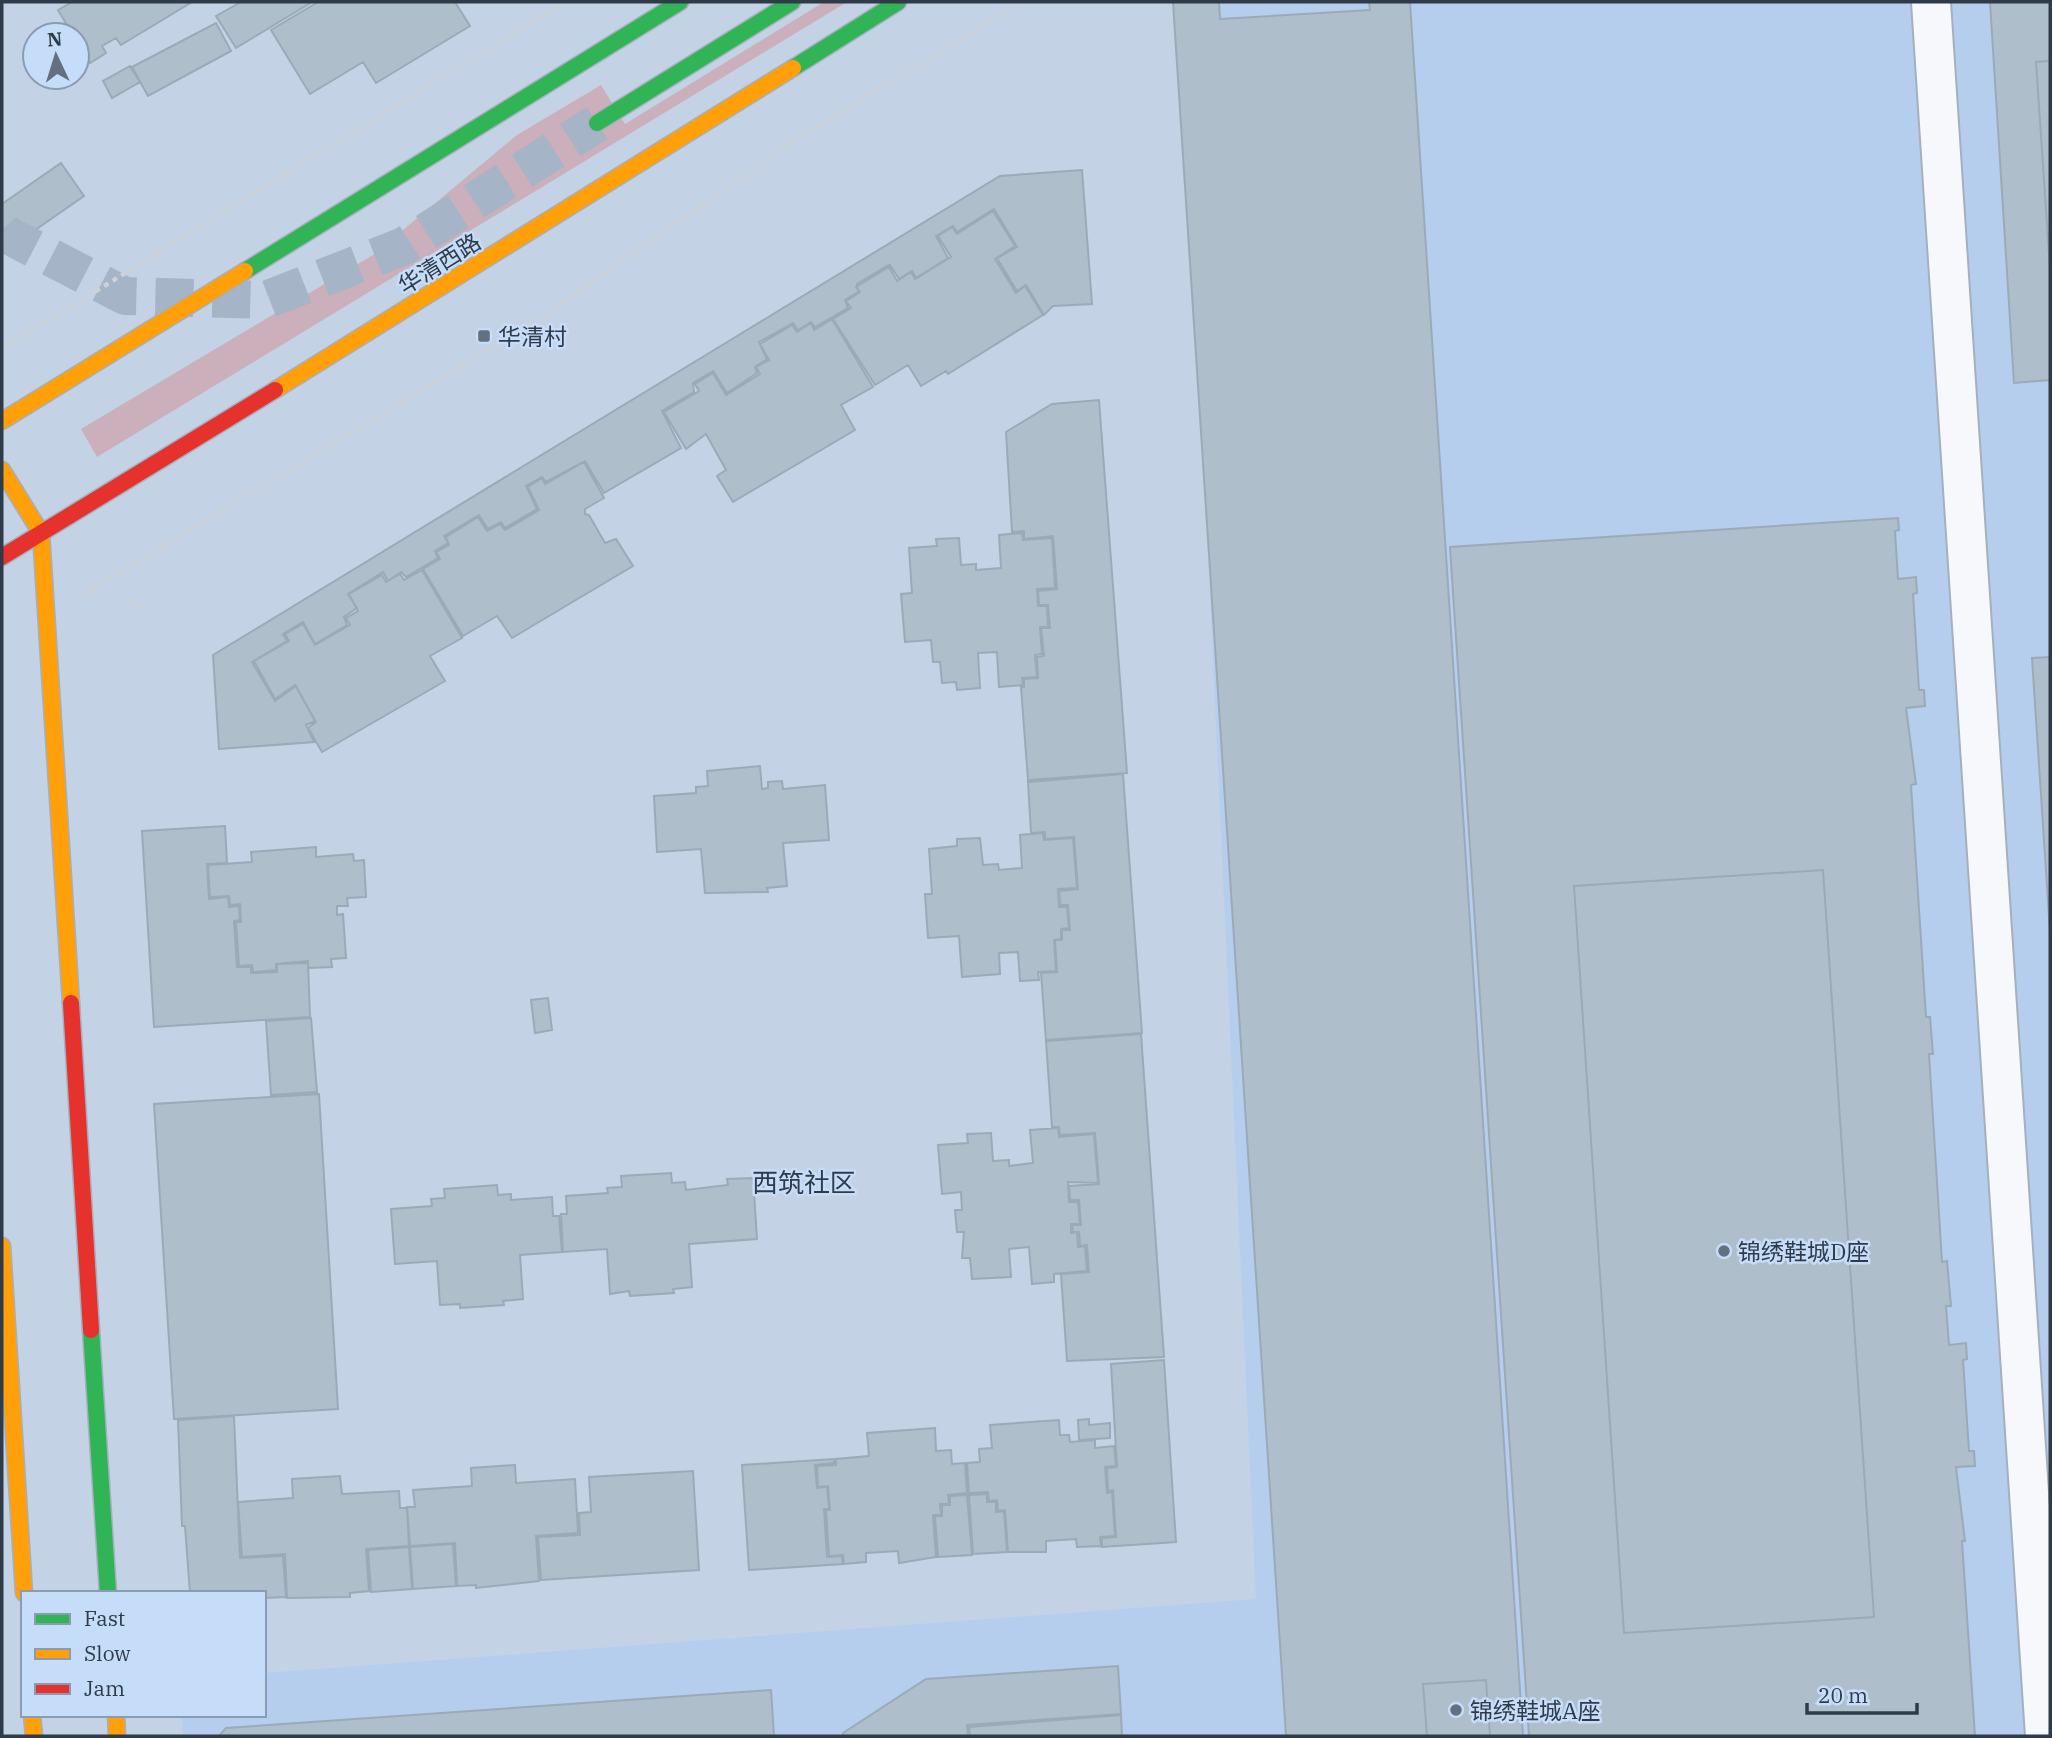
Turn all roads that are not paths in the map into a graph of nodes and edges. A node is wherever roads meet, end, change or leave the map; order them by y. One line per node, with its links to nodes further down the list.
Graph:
1 (680, 2): 6 (main road)
2 (792, 2): 5 (main road)
3 (898, 2): 8 (main road, 华清西路)
4 (1931, 2): 17 (street)
5 (597, 123)
6 (2, 421)
7 (2, 470): 8 (main road)
8 (41, 533): 9 (main road, 华清西路); 12 (main road)
9 (2, 557)
10 (2, 1246): 11 (main road)
11 (24, 1591)
12 (108, 1591)
13 (32, 1717): 15 (main road)
14 (116, 1717): 16 (main road)
15 (34, 1736)
16 (117, 1736)
17 (2045, 1736)

